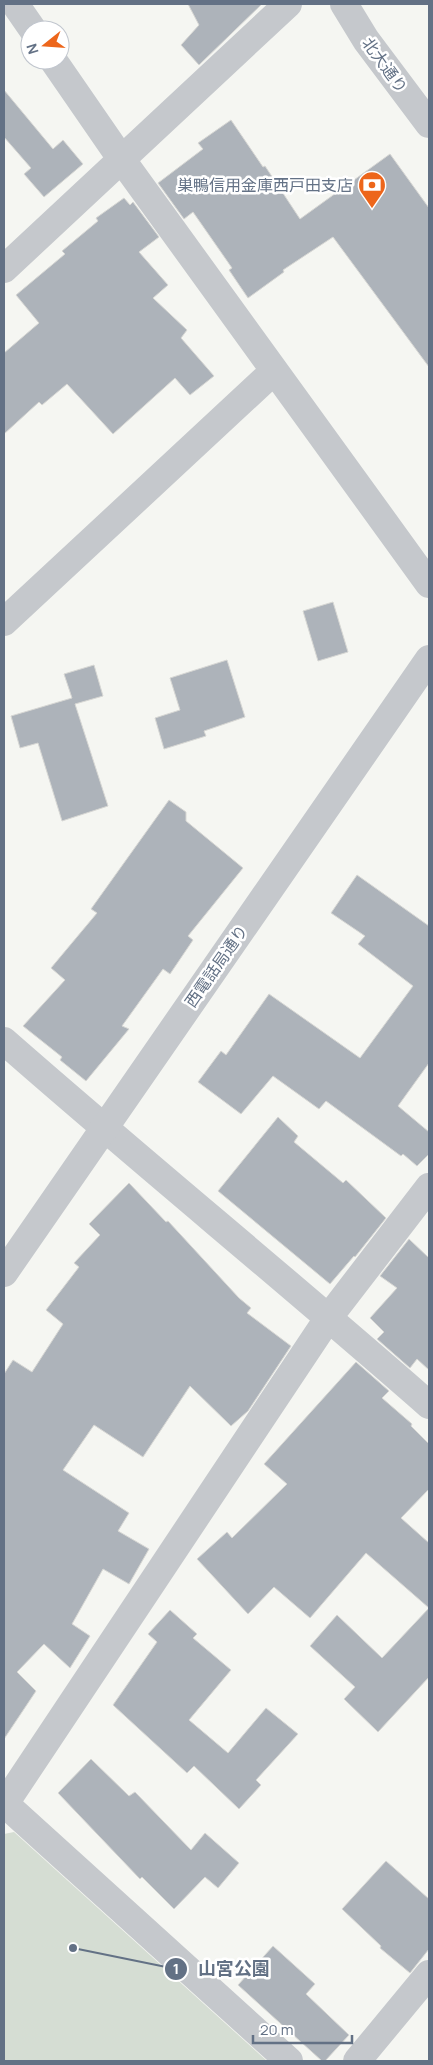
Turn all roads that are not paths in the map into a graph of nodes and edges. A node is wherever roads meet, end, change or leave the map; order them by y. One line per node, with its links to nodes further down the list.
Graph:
1 (15, 4): 4 (street)
2 (288, 4): 7 (street)
3 (344, 4): 6 (street, 北大通り)
4 (26, 20)
5 (60, 70): 7 (street)
6 (429, 124)
7 (122, 160): 8 (street); 9 (street)
8 (4, 269)
9 (274, 371): 10 (street); 11 (street)
10 (429, 584)
11 (4, 622)
12 (429, 659): 14 (street, 西電話局通り)
13 (4, 1041): 14 (street)
14 (104, 1128): 16 (street, 西電話局通り); 17 (street)
15 (429, 1187): 17 (street)
16 (4, 1273)
17 (329, 1317): 18 (street); 19 (street)
18 (429, 1405)
19 (4, 1804): 21 (street)
20 (429, 1974): 22 (street)
21 (289, 2061)
22 (357, 2061)

